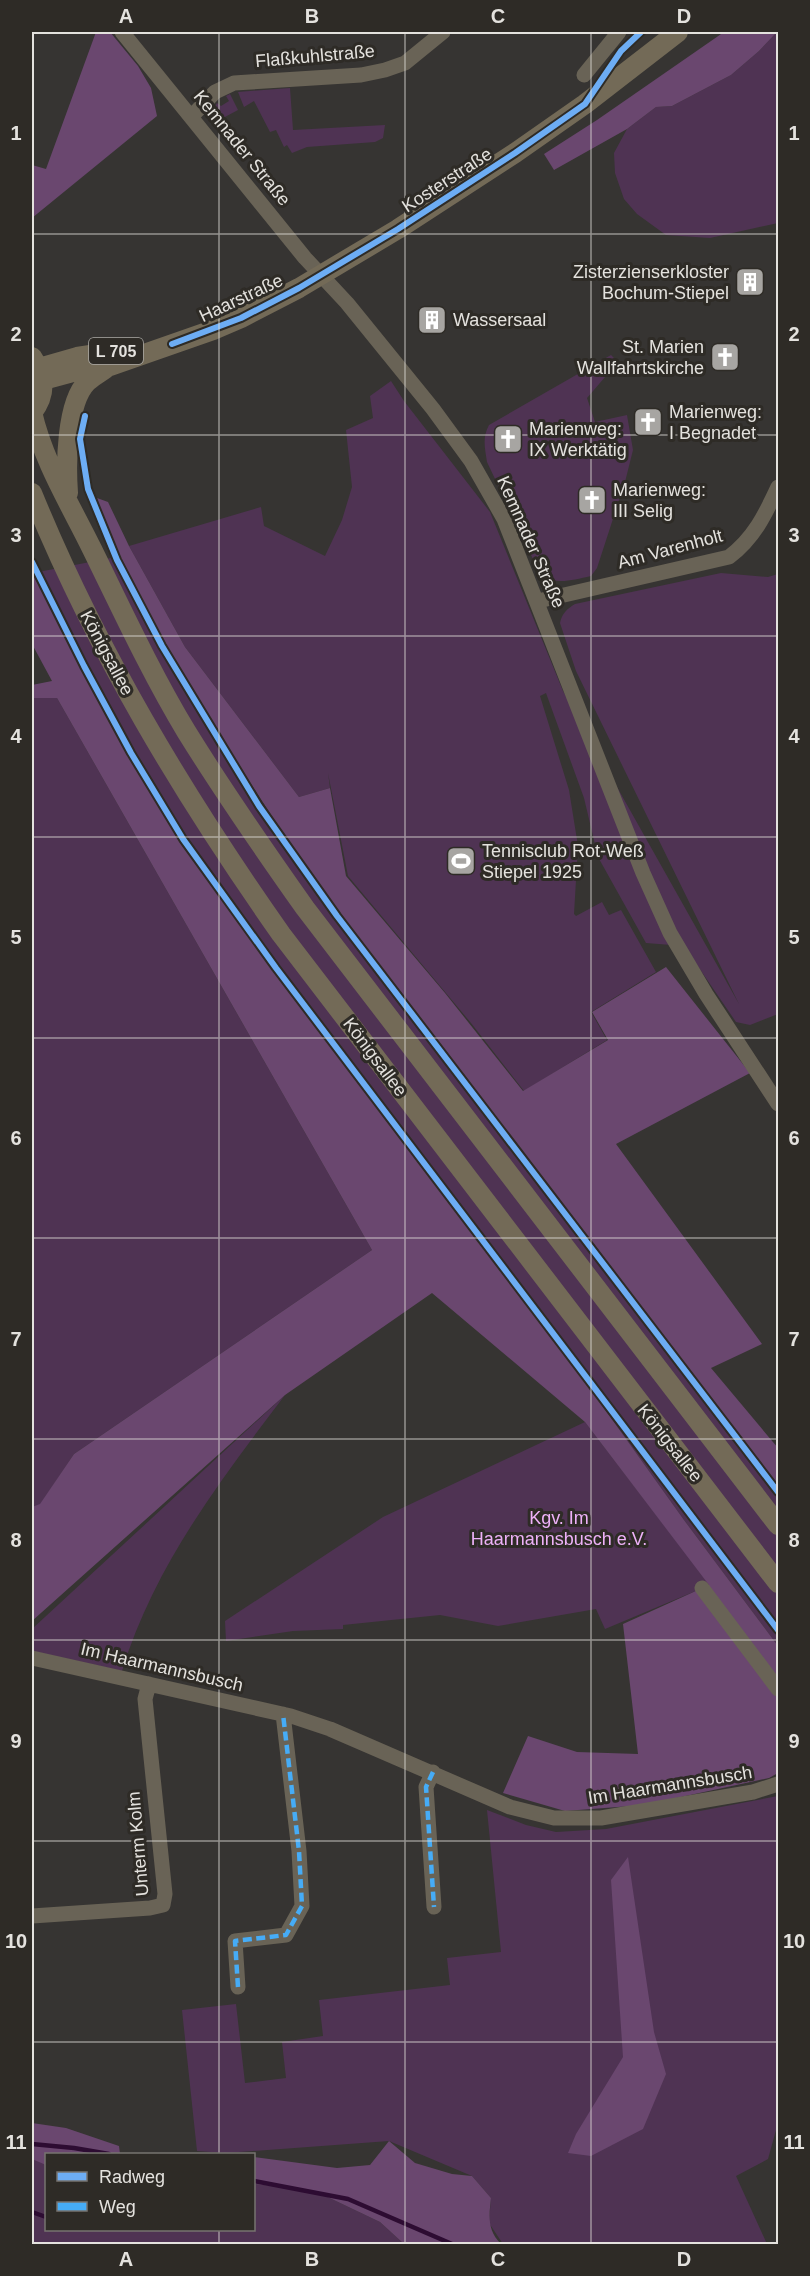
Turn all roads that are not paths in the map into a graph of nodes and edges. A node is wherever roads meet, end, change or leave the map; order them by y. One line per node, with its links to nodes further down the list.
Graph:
1 (122, 32): 6 (street, Kemnader Straße)
2 (443, 32): 6 (street, Flaßkuhlstraße)
3 (619, 32): 5 (street)
4 (678, 32): 7 (main road, Kosterstraße / L 705)
5 (584, 75)
6 (191, 117): 7 (street, Kemnader Straße)
7 (321, 275): 8 (main road, Haarstraße / L 705); 16 (street, Kemnader Straße)
8 (172, 344): 9 (main road, Haarstraße / L 705); 10 (main road, Haarstraße / L 705)
9 (110, 366): 10 (main road, Haarstraße / L 705); 12 (main road, Haarstraße)
10 (38, 368): 11 (main road, Königsallee)
11 (32, 412): 15 (main road, Königsallee)
12 (73, 413): 15 (main road, Königsallee)
13 (778, 488): 16 (street, Am Varenholt)
14 (32, 493): 19 (main road, Königsallee)
15 (69, 502): 18 (main road, Königsallee)
16 (538, 601): 17 (street, Kemnader Straße)
17 (778, 1104)
18 (778, 1525)
19 (778, 1583)
20 (702, 1588): 23 (street)
21 (32, 1658): 22 (street, Im Haarmannsbusch)
22 (149, 1684): 24 (street, Im Haarmannsbusch); 28 (street, Unterm Kolm)
23 (778, 1689)
24 (283, 1714): 25 (street, Im Haarmannsbusch); 29 (street)
25 (433, 1772): 26 (street, Im Haarmannsbusch); 27 (street)
26 (778, 1784)
27 (434, 1907)
28 (32, 1916)
29 (238, 1987)

